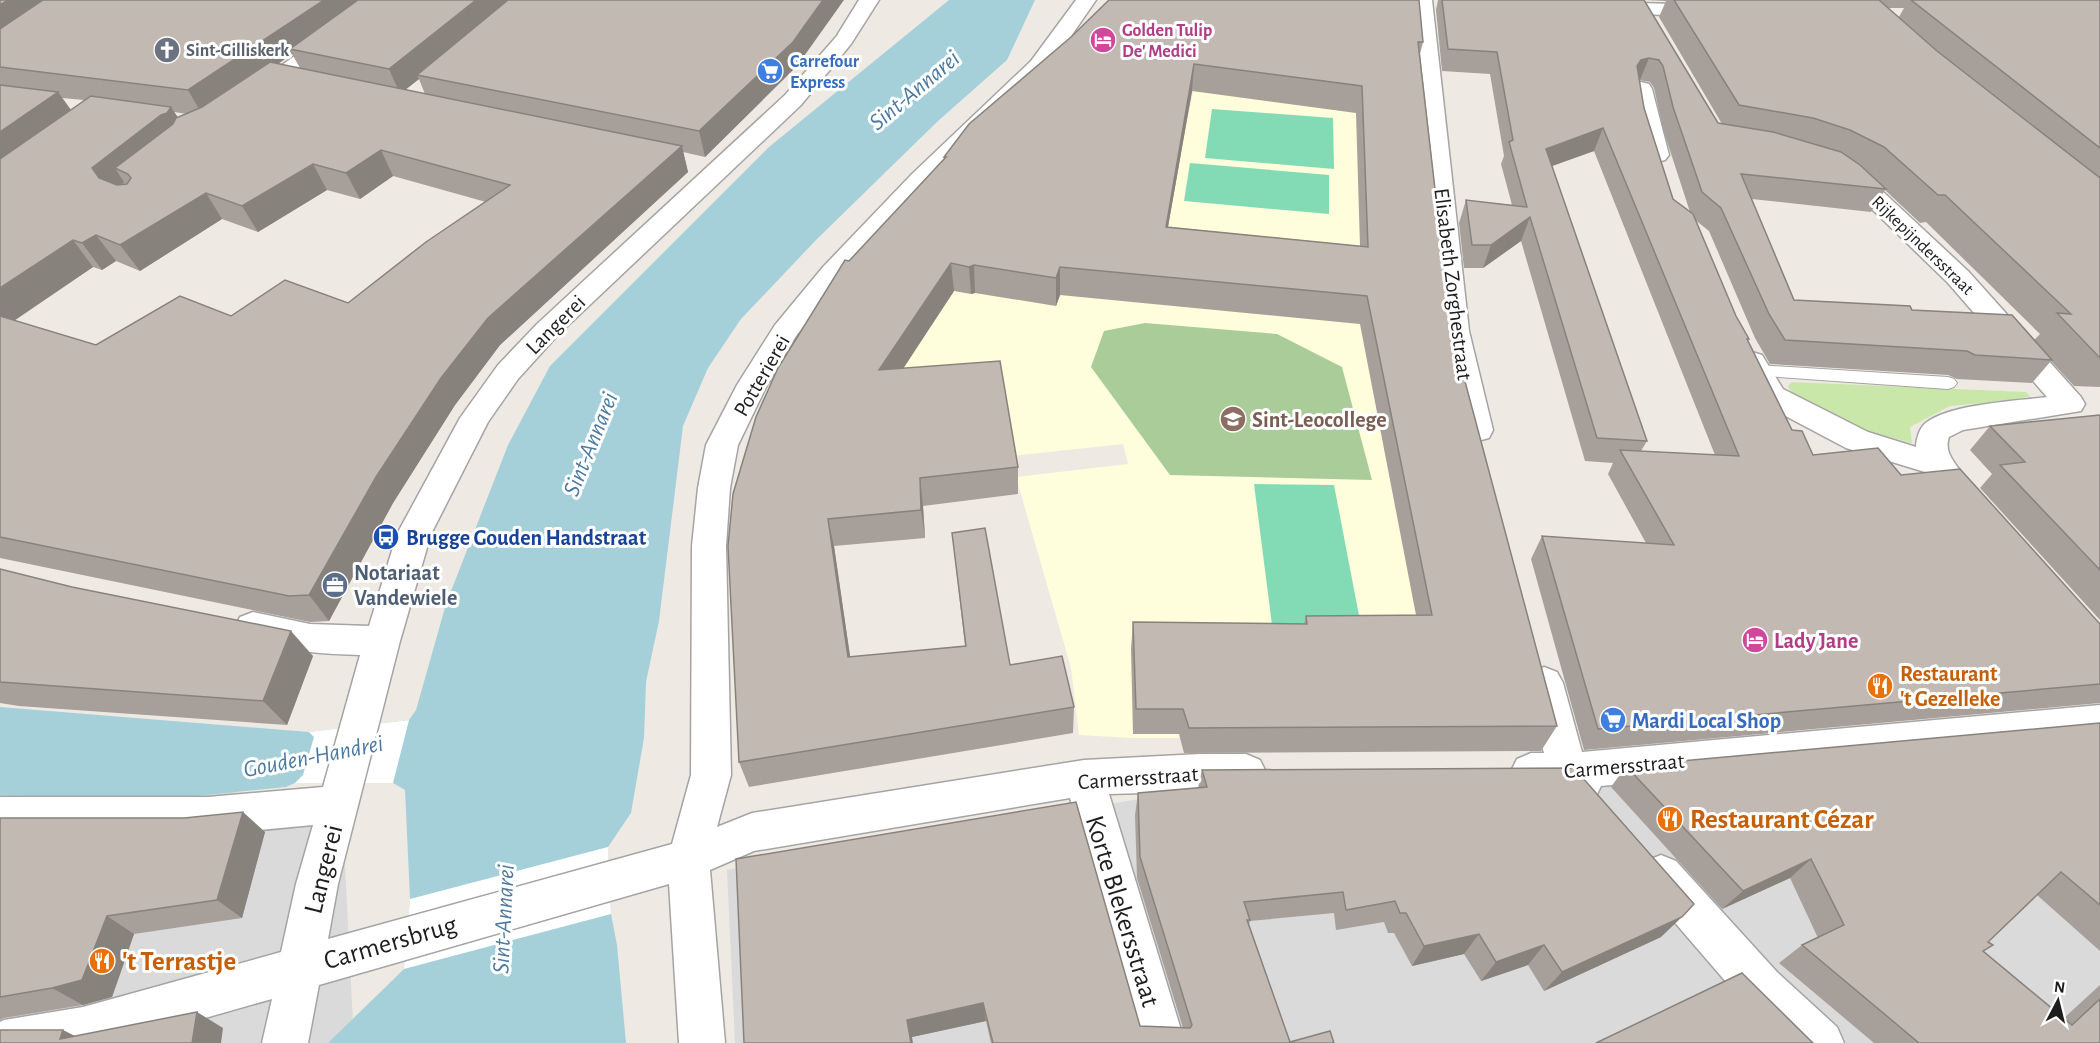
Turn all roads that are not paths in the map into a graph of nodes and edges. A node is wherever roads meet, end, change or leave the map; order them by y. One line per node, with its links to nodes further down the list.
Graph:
1 (388, 0): 9 (street)
2 (869, 0): 15 (street, Langerei)
3 (1086, 0): 37 (street, Potterierei)
4 (1424, 1): 22 (street, Elisabeth Zorghestraat)
5 (1584, 8): 6 (street)
6 (1642, 10): 7 (street); 8 (street)
7 (1722, 12)
8 (1653, 29)
9 (279, 78): 10 (street); 12 (street)
10 (302, 83)
11 (1641, 89): 16 (street)
12 (243, 102)
13 (1817, 162): 23 (street, Rijkepijndersstraat)
14 (689, 163): 15 (street)
15 (720, 169): 26 (street, Langerei)
16 (1665, 179)
17 (1739, 339): 18 (street)
18 (1757, 371): 19 (lane); 20 (street)
19 (1948, 383)
20 (1772, 396): 21 (lane); 23 (street)
21 (1786, 426)
22 (1484, 454)
23 (1936, 464): 24 (street)
24 (1967, 499)
25 (216, 620): 26 (street)
26 (382, 641): 33 (street, Langerei)
27 (1538, 658): 30 (street)
28 (2100, 722): 30 (street, Carmersstraat)
29 (1497, 771): 30 (street, Carmersstraat)
30 (1568, 771): 34 (street)
31 (1279, 772): 32 (street, Carmersstraat)
32 (1084, 778): 37 (street, Carmersstraat); 42 (street, Korte Blekersstraat)
33 (339, 806): 35 (street); 38 (street, Langerei)
34 (1606, 814)
35 (0, 816)
36 (1637, 849): 43 (street)
37 (688, 859): 38 (street, Carmersbrug); 41 (street)
38 (300, 968): 39 (street, Carmersbrug); 40 (street, Langerei)
39 (4, 1043)
40 (285, 1043)
41 (702, 1043)
42 (1162, 1043)
43 (1821, 1043)

